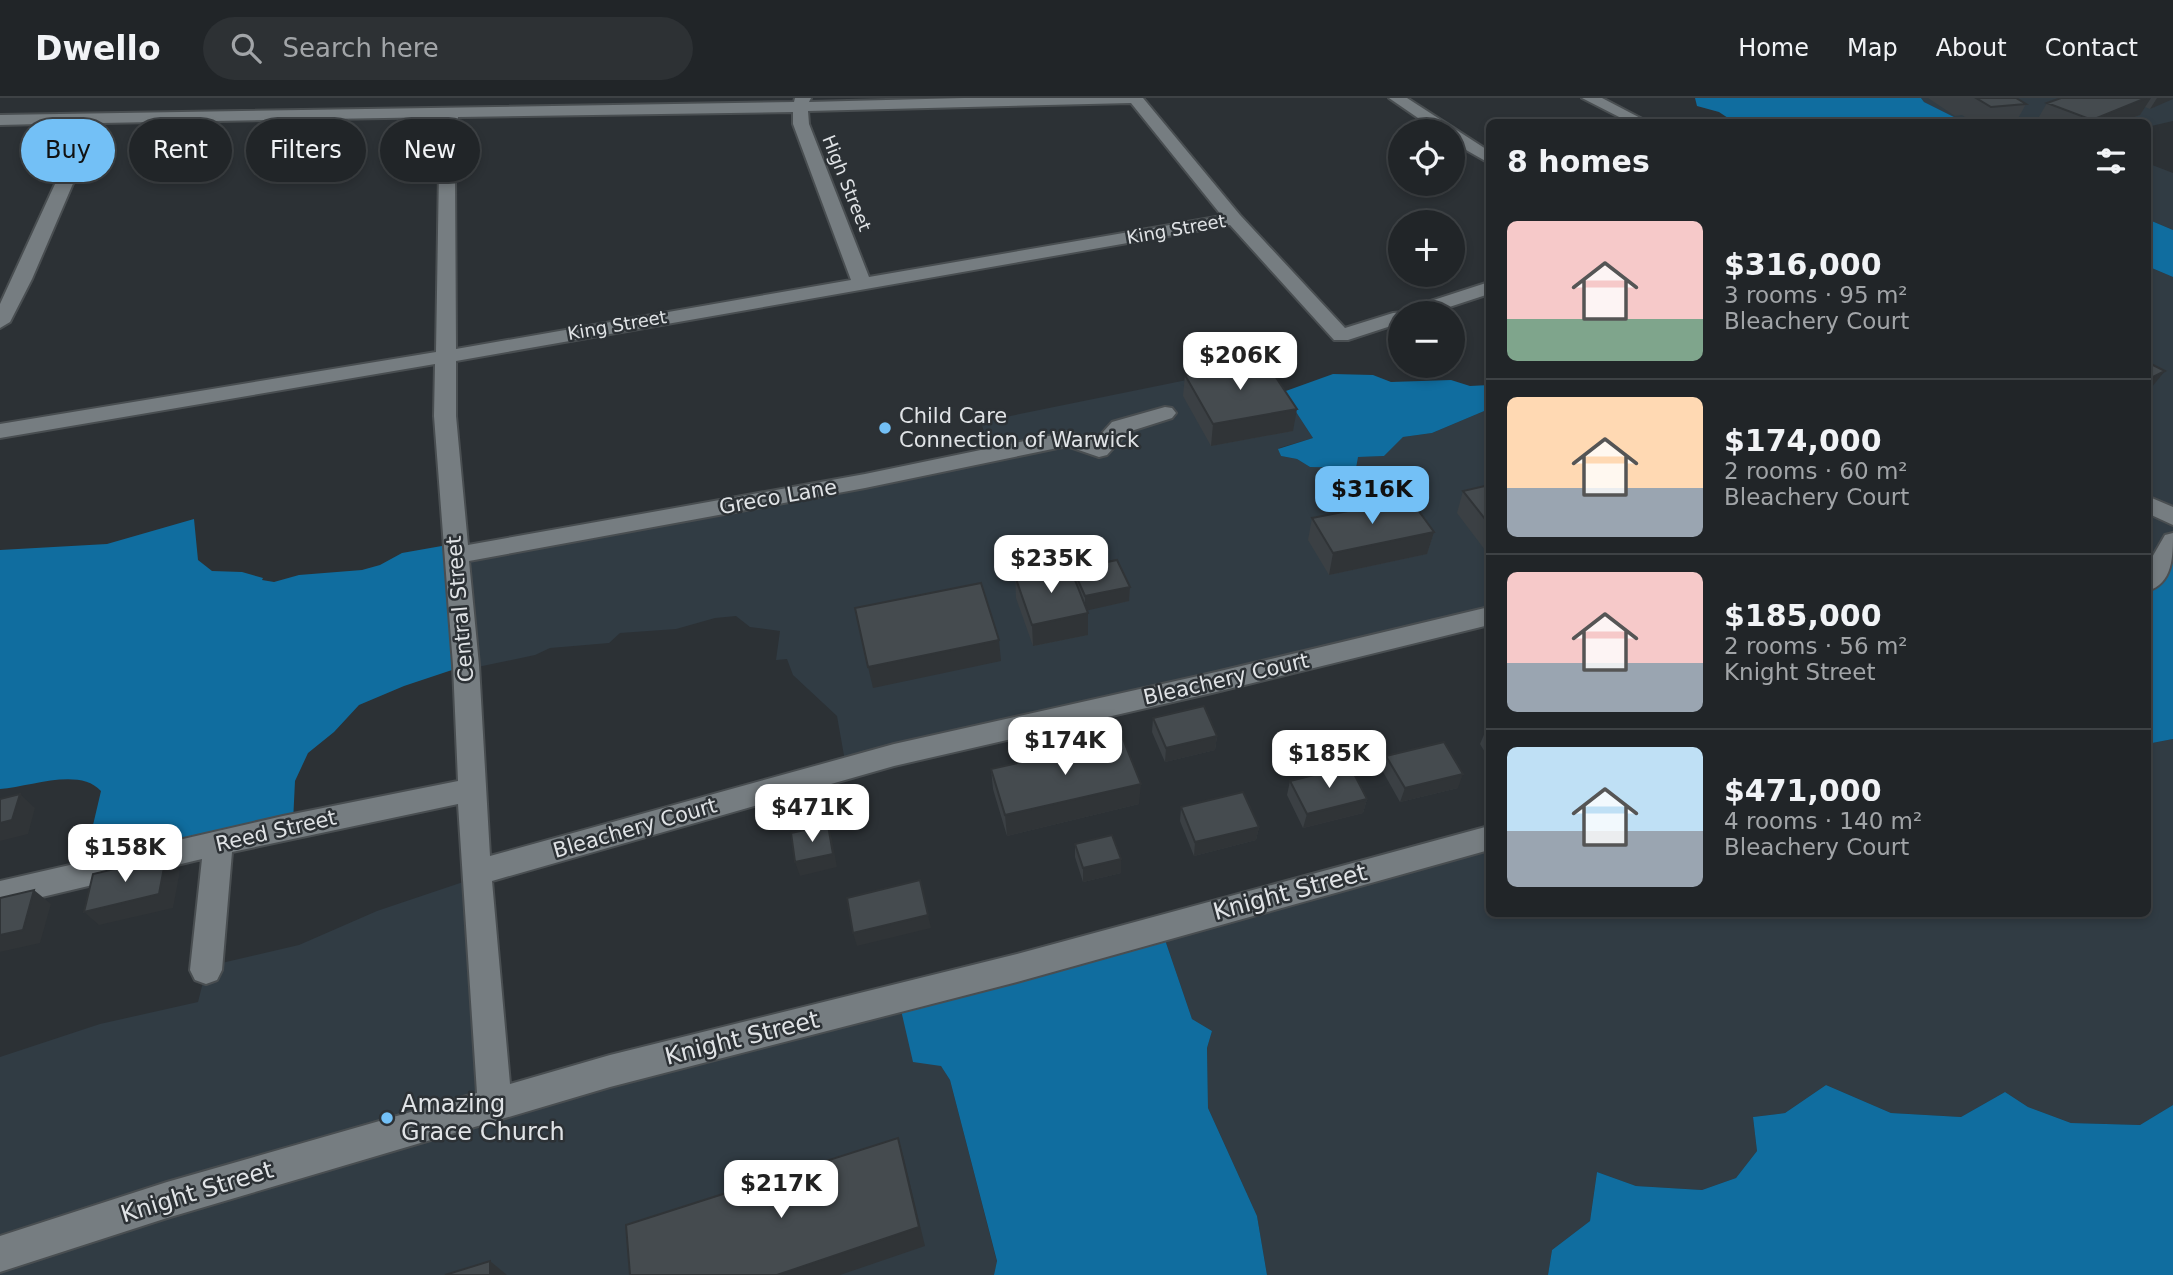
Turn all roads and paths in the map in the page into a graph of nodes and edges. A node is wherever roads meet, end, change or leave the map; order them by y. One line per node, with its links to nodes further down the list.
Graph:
1 (1135, 98): 4 (street); 14 (street)
2 (1397, 98): 7 (street)
3 (1590, 98): 8 (street)
4 (801, 103): 5 (street); 15 (street, High Street)
5 (451, 113): 6 (street); 21 (street, Central Street)
6 (93, 119)
7 (1429, 119)
8 (1634, 119)
9 (0, 120): 10 (street)
10 (21, 120)
11 (1465, 143): 12 (street)
12 (1486, 156)
13 (65, 182): 19 (street)
14 (1234, 219): 15 (street, King Street); 20 (street)
15 (862, 284): 21 (street, King Street)
16 (1486, 289): 17 (street)
17 (1449, 301)
18 (1388, 321): 20 (street)
19 (0, 322)
20 (1341, 337)
21 (444, 357): 23 (street, King Street); 27 (street, Central Street)
22 (1165, 413): 27 (street, Greco Lane)
23 (0, 431)
24 (2151, 505): 25 (street)
25 (2173, 517)
26 (2173, 541): 28 (street)
27 (455, 555): 30 (street, Central Street)
28 (2151, 578)
29 (1486, 617): 33 (street, Bleachery Court)
30 (470, 790): 32 (street, Reed Street); 33 (street, Central Street)
31 (1486, 839): 36 (street, Knight Street)
32 (218, 844): 34 (street, Reed Street); 35 (street)
33 (476, 873): 36 (street, Central Street)
34 (0, 894)
35 (206, 970)
36 (495, 1105): 37 (street, Knight Street)
37 (0, 1254)

